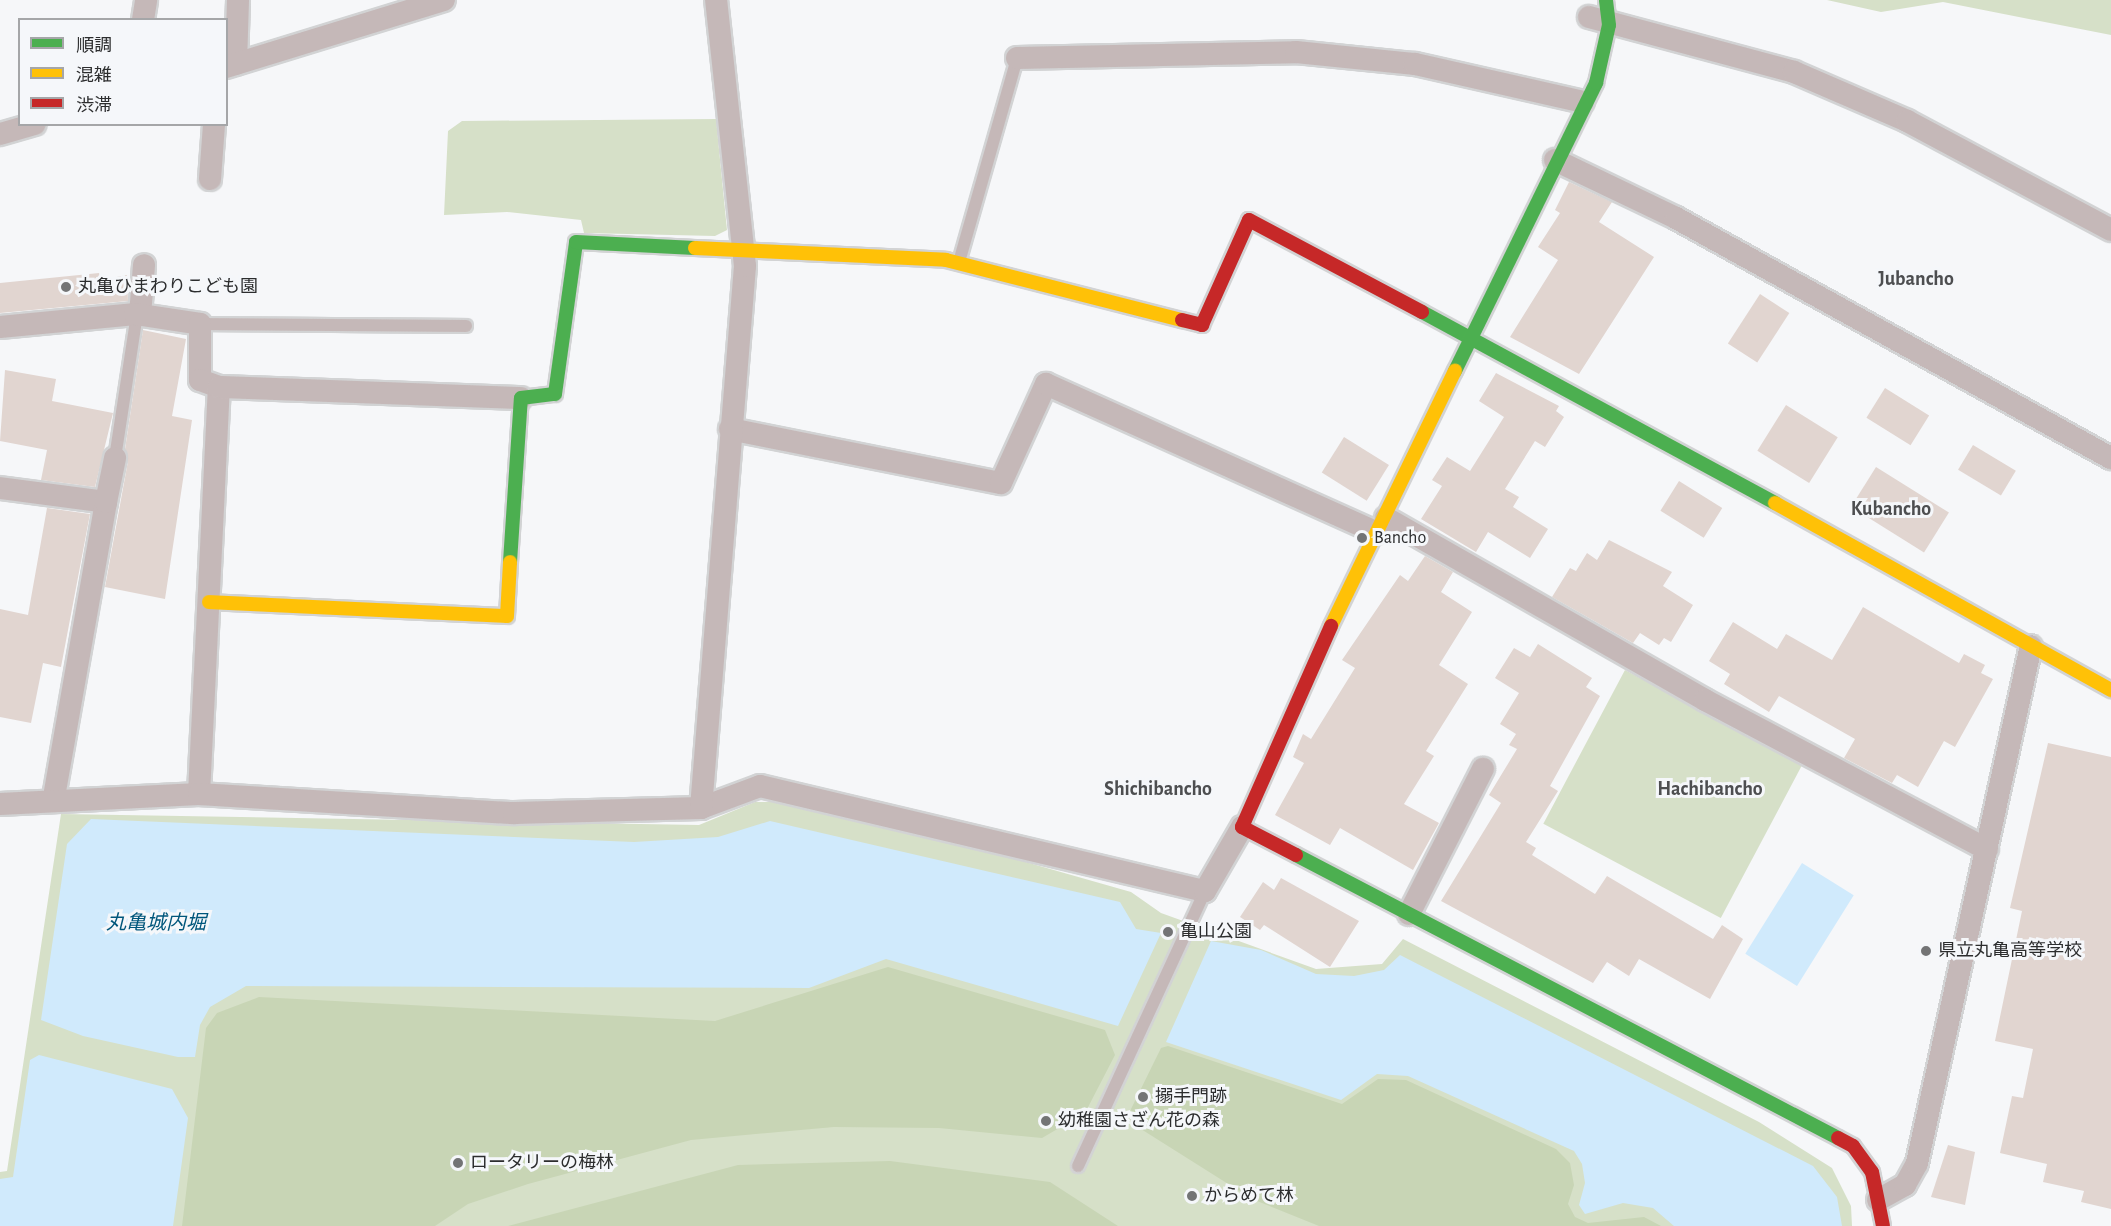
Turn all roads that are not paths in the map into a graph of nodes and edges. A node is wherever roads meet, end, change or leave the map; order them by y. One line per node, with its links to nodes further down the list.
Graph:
1 (146, 0): 6 (street)
2 (237, 0): 8 (street)
3 (444, 0): 8 (street)
4 (716, 0): 16 (street)
5 (1596, 9): 9 (street); 9 (street); 15 (street)
6 (143, 18)
7 (1017, 58): 9 (street); 17 (lane)
8 (231, 66)
9 (1583, 102): 13 (street)
10 (28, 126): 12 (street)
11 (214, 126): 14 (street)
12 (0, 134)
13 (1555, 160): 23 (street); 28 (street)
14 (210, 178)
15 (2111, 230)
16 (744, 249): 17 (street); 25 (street); 26 (street)
17 (958, 264): 23 (street)
18 (144, 265): 19 (street)
19 (139, 314): 20 (street); 22 (street); 27 (lane)
20 (200, 324): 21 (lane); 24 (street)
21 (466, 326)
22 (0, 327)
23 (1473, 338): 31 (street); 33 (street)
24 (219, 387): 25 (street); 32 (street)
25 (521, 398): 32 (street)
26 (730, 429): 31 (street); 39 (street)
27 (115, 458): 30 (street)
28 (2111, 458)
29 (1, 492): 30 (street)
30 (106, 502): 37 (street)
31 (1381, 525): 40 (street); 41 (street)
32 (209, 602): 36 (street)
33 (2031, 646): 34 (street); 41 (street)
34 (2111, 690)
35 (1483, 769): 43 (street)
36 (199, 794): 37 (street); 39 (street)
37 (54, 798): 38 (street)
38 (0, 804)
39 (701, 808): 42 (street)
40 (1242, 827): 42 (street); 43 (street)
41 (1987, 849): 45 (street)
42 (1205, 891): 44 (lane)
43 (1409, 914): 45 (street)
44 (1078, 1166)
45 (1878, 1200): 46 (street)
46 (1883, 1226)

